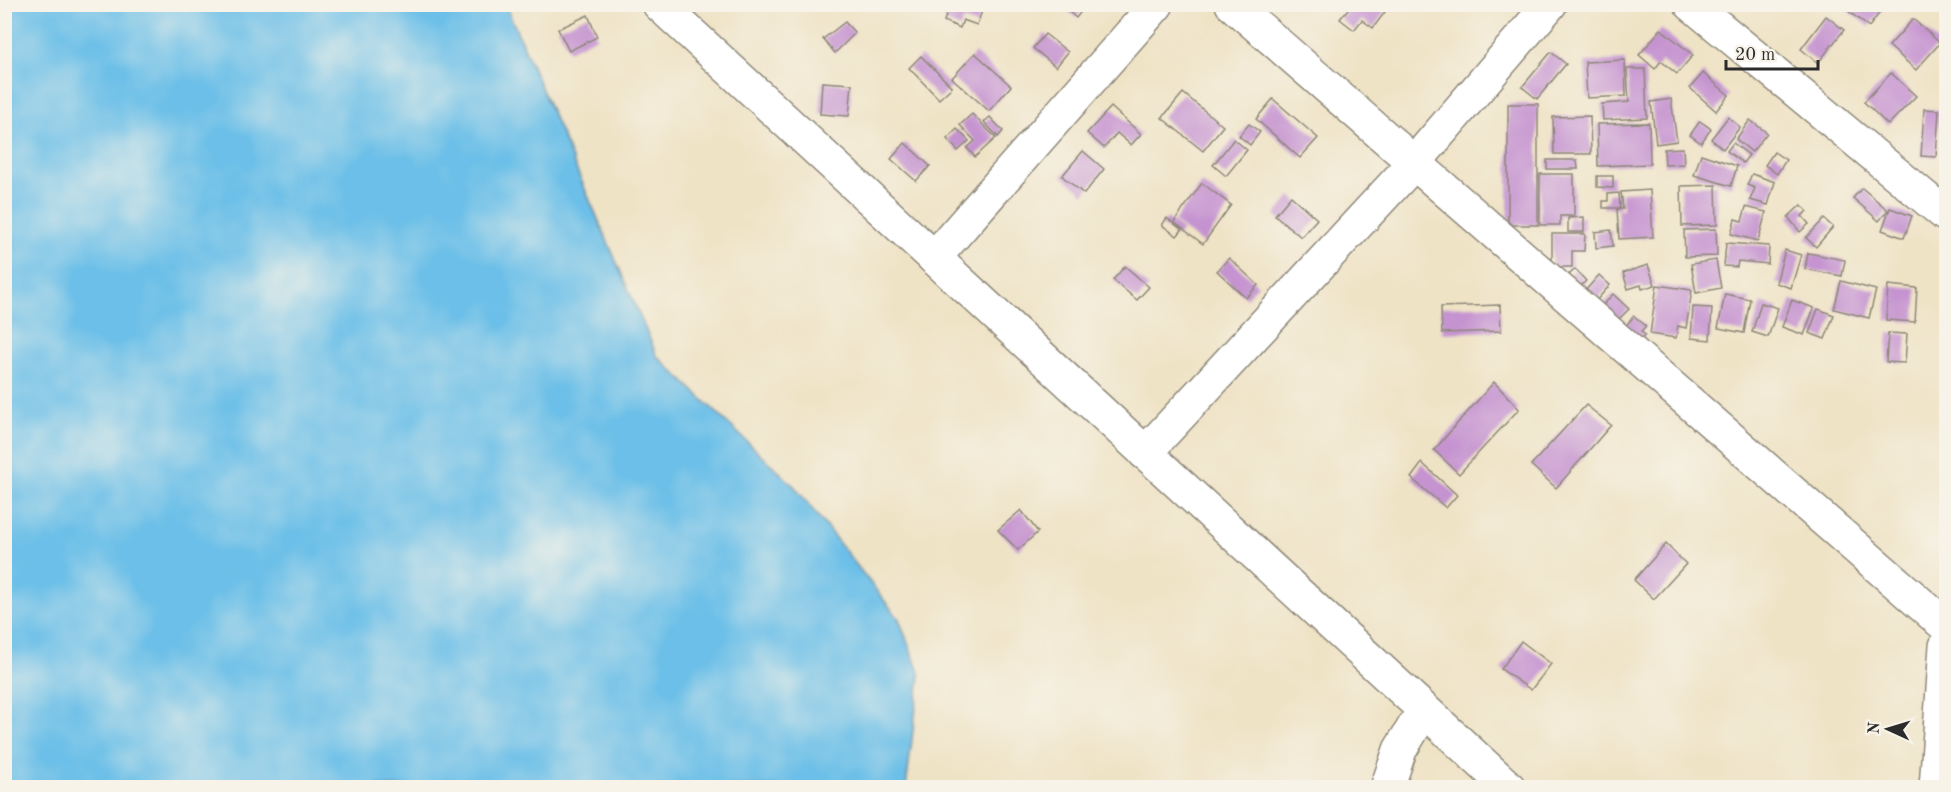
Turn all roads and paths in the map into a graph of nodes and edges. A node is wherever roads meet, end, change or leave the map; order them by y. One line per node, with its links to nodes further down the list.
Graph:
1 (659, 4): 8 (street)
2 (1232, 4): 6 (street)
3 (1550, 4): 6 (street)
4 (1691, 4): 7 (street)
5 (1143, 9): 8 (street)
6 (1414, 163): 9 (street); 10 (street)
7 (1947, 215)
8 (934, 258): 9 (street)
9 (1145, 453): 12 (street)
10 (1947, 626)
11 (1947, 646): 15 (street)
12 (1424, 710): 13 (street); 14 (street)
13 (1387, 788)
14 (1509, 788)
15 (1936, 788)

